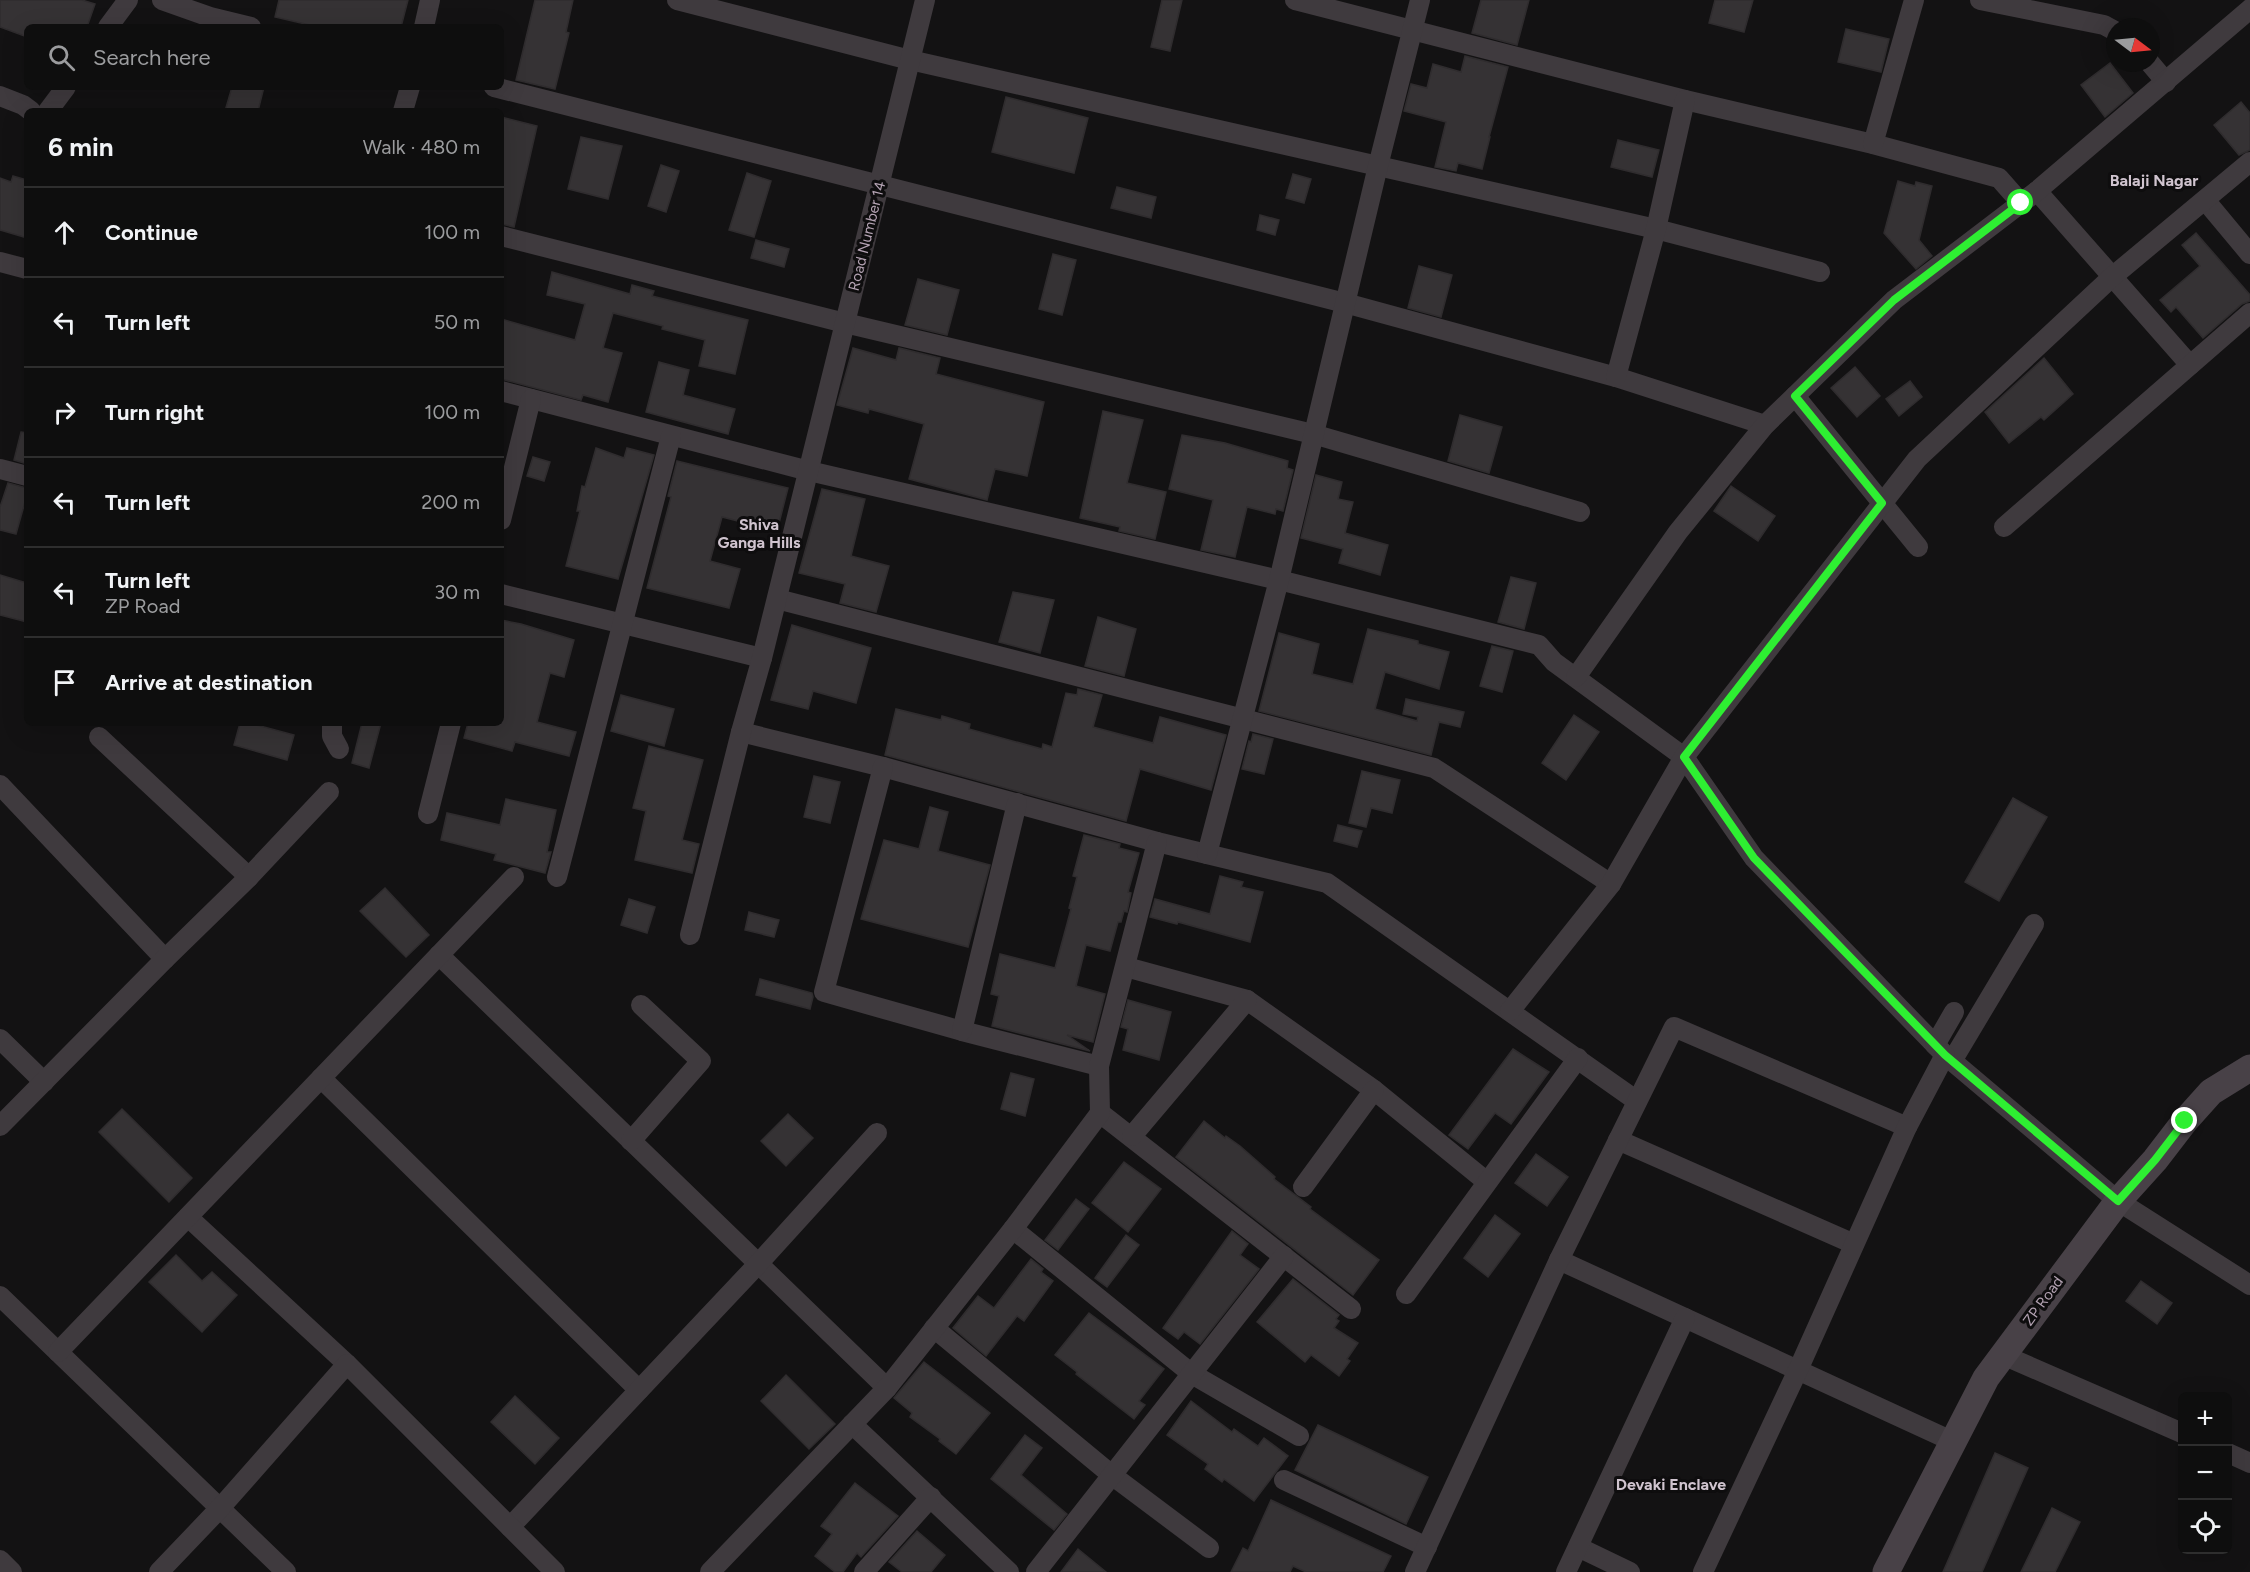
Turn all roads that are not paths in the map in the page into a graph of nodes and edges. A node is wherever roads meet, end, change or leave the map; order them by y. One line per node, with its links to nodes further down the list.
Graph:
1 (128, 0): 11 (street)
2 (162, 0): 12 (street)
3 (430, 0): 13 (street)
4 (677, 0): 16 (street)
5 (925, 0): 16 (street, Road Number 14)
6 (1295, 0): 15 (street)
7 (1420, 0): 15 (street)
8 (1914, 0): 27 (street)
9 (1980, 0): 14 (street)
10 (2250, 9): 18 (street)
11 (110, 24)
12 (239, 24)
13 (425, 24)
14 (2106, 26)
15 (1413, 31): 23 (street); 29 (street)
16 (910, 60): 29 (street); 30 (street, Road Number 14)
17 (2158, 72): 18 (street)
18 (2166, 82): 31 (street)
19 (64, 90): 25 (street)
20 (409, 90): 26 (street)
21 (504, 90): 30 (street)
22 (0, 96): 24 (street)
23 (1685, 100): 27 (street); 34 (street)
24 (28, 108)
25 (50, 108)
26 (404, 108)
27 (1873, 144): 33 (street)
28 (2250, 162): 32 (street)
29 (1378, 166): 34 (street); 41 (street)
30 (879, 184): 41 (street); 43 (street, Road Number 14)
31 (2037, 191): 33 (street); 40 (street)
32 (2205, 200): 36 (street); 40 (street)
33 (2021, 203): 47 (street)
34 (1656, 229): 39 (street); 45 (street)
35 (504, 237): 43 (street)
36 (2250, 254)
37 (0, 262): 38 (street)
38 (24, 268)
39 (1820, 272)
40 (2112, 277): 44 (street); 55 (street)
41 (1345, 303): 45 (street); 50 (street)
42 (2250, 313): 44 (street)
43 (845, 323): 50 (street); 53 (street, Road Number 14)
44 (2190, 365): 58 (street)
45 (1616, 376): 49 (street)
46 (504, 392): 48 (street)
47 (1795, 396): 49 (street); 55 (street)
48 (531, 399): 51 (street); 56 (street)
49 (1765, 425): 65 (street)
50 (1313, 434): 57 (street); 60 (street)
51 (670, 436): 53 (street); 63 (street)
52 (0, 469): 54 (street)
53 (809, 471): 60 (street); 62 (street, Road Number 14)
54 (24, 475)
55 (1882, 503): 59 (street); 72 (street)
56 (504, 508)
57 (1580, 512)
58 (2004, 527)
59 (1918, 547)
60 (1279, 580): 65 (street); 66 (street)
61 (504, 595): 63 (street)
62 (777, 599): 64 (street, Road Number 14); 66 (street)
63 (622, 625): 64 (street); 82 (street)
64 (762, 658): 69 (street, Road Number 14)
65 (1576, 677): 72 (street)
66 (1244, 720): 79 (street); 83 (street)
67 (332, 726): 71 (street)
68 (450, 726): 77 (street)
69 (741, 732): 73 (street); 85 (street, Road Number 14)
70 (99, 737): 81 (street)
71 (339, 749)
72 (1684, 757): 83 (street); 95 (street)
73 (883, 767): 76 (street); 93 (street)
74 (0, 785): 87 (street)
75 (329, 792): 81 (street)
76 (1017, 803): 78 (street); 93 (street)
77 (428, 814)
78 (1157, 842): 79 (street); 88 (street)
79 (1207, 854): 91 (street)
80 (514, 877): 86 (street)
81 (249, 878): 87 (street)
82 (557, 878)
83 (1611, 884): 91 (street)
84 (2034, 924): 95 (street)
85 (690, 936)
86 (439, 955): 99 (street); 109 (street)
87 (165, 959): 100 (street)
88 (1126, 967): 89 (street); 97 (street)
89 (1246, 1000): 101 (street); 107 (street)
90 (641, 1005): 109 (street)
91 (1509, 1011): 96 (street)
92 (1954, 1012): 95 (street)
93 (962, 1031): 97 (street)
94 (0, 1039): 100 (street)
95 (1944, 1054): 105 (street); 112 (street)
96 (1578, 1058): 102 (street); 110 (street)
97 (1099, 1066): 103 (street)
98 (2250, 1068): 112 (street, ZP Road)
99 (321, 1078): 113 (street); 131 (street)
100 (44, 1082): 104 (street)
101 (1374, 1090): 110 (street); 111 (street)
102 (1637, 1101): 105 (street); 108 (street)
103 (1100, 1113): 107 (street); 114 (street)
104 (0, 1126)
105 (1907, 1126): 115 (street)
106 (877, 1133): 118 (street)
107 (1132, 1136): 116 (street)
108 (1617, 1140): 115 (street); 117 (street)
109 (631, 1141): 118 (street)
110 (1487, 1182): 120 (street)
111 (1303, 1187)
112 (2118, 1201): 119 (street); 126 (street, ZP Road)
113 (188, 1217): 125 (street); 127 (street)
114 (1013, 1229): 124 (street); 129 (street)
115 (1854, 1244): 128 (street)
116 (1284, 1256): 122 (street); 129 (street)
117 (1559, 1260): 123 (street); 143 (street)
118 (758, 1264): 130 (street); 131 (street)
119 (2250, 1285)
120 (1406, 1294)
121 (0, 1296): 125 (street)
122 (1351, 1309)
123 (1685, 1318): 128 (street); 144 (street)
124 (934, 1328): 130 (street); 138 (street)
125 (58, 1352): 141 (street)
126 (2003, 1355): 133 (street); 135 (street, ZP Road)
127 (347, 1364): 141 (street); 142 (street)
128 (1798, 1370): 135 (street); 158 (street)
129 (1192, 1374): 134 (street); 138 (street)
130 (887, 1388): 132 (street)
131 (639, 1390): 142 (street)
132 (852, 1424): 140 (street); 151 (street)
133 (2178, 1432)
134 (1299, 1436)
135 (1954, 1442): 159 (street, ZP Road)
136 (2232, 1455): 137 (street)
137 (2250, 1463)
138 (1113, 1476): 145 (street); 154 (street)
139 (1284, 1480): 143 (street)
140 (931, 1497): 152 (street); 153 (street)
141 (221, 1508): 148 (street); 149 (street)
142 (510, 1527): 150 (street)
143 (1427, 1547): 155 (street)
144 (1578, 1547): 156 (street); 157 (street)
145 (1209, 1548)
146 (0, 1560): 147 (street)
147 (12, 1572)
148 (159, 1572)
149 (286, 1572)
150 (555, 1572)
151 (710, 1572)
152 (864, 1572)
153 (1009, 1572)
154 (1036, 1572)
155 (1415, 1572)
156 (1566, 1572)
157 (1630, 1572)
158 (1703, 1572)
159 (1886, 1572)

